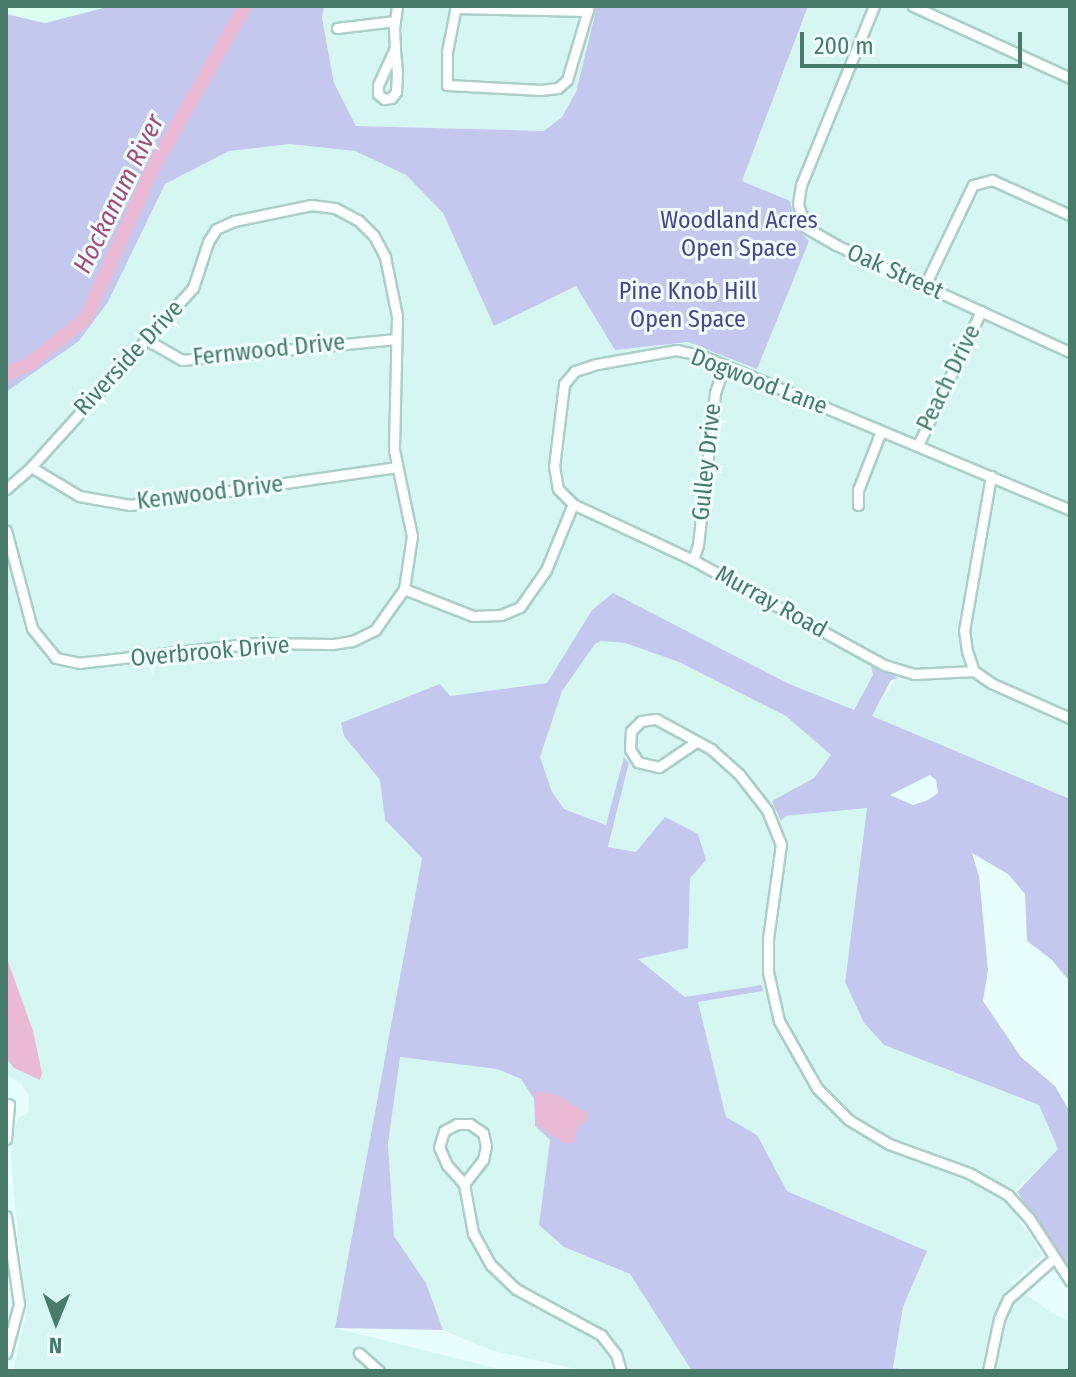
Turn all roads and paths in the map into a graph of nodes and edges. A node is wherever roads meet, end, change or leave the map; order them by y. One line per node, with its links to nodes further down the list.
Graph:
1 (397, 6): 6 (street)
2 (874, 6): 11 (street, Oak Street)
3 (913, 6): 9 (street)
4 (456, 7): 5 (street); 5 (street)
5 (588, 9)
6 (395, 21): 7 (street); 8 (street)
7 (337, 28)
8 (395, 48): 8 (street)
9 (1070, 78)
10 (1070, 215): 11 (street)
11 (925, 285): 12 (street, Oak Street)
12 (981, 311): 15 (street, Oak Street); 18 (street, Peach Drive)
13 (396, 339): 14 (street, Fernwood Drive); 14 (street, Riverside Drive); 20 (street, Riverside Drive)
14 (147, 340): 19 (street, Riverside Drive)
15 (1070, 352)
16 (724, 365): 17 (street, Dogwood Lane); 23 (street, Dogwood Lane); 27 (street, Gulley Drive)
17 (881, 431): 18 (street, Dogwood Lane); 24 (street)
18 (918, 445): 21 (street, Dogwood Lane)
19 (31, 467): 20 (street, Kenwood Drive); 22 (street, Riverside Drive)
20 (397, 467): 28 (street, Overbrook Drive)
21 (991, 476): 25 (street, Dogwood Lane); 29 (street)
22 (6, 489)
23 (573, 504): 27 (street, Murray Road); 28 (street)
24 (858, 505)
25 (1070, 510)
26 (6, 530): 28 (street, Overbrook Drive)
27 (693, 560): 29 (street, Murray Road)
28 (404, 589)
29 (974, 671): 30 (street)
30 (1070, 718)
31 (696, 742): 31 (street); 36 (street)
32 (9, 1104): 33 (street)
33 (6, 1139)
34 (464, 1184): 34 (street); 41 (street)
35 (6, 1216): 38 (street)
36 (1053, 1259): 37 (street); 42 (street)
37 (1070, 1281)
38 (6, 1353)
39 (359, 1353): 40 (street)
40 (379, 1371)
41 (621, 1371)
42 (988, 1371)

